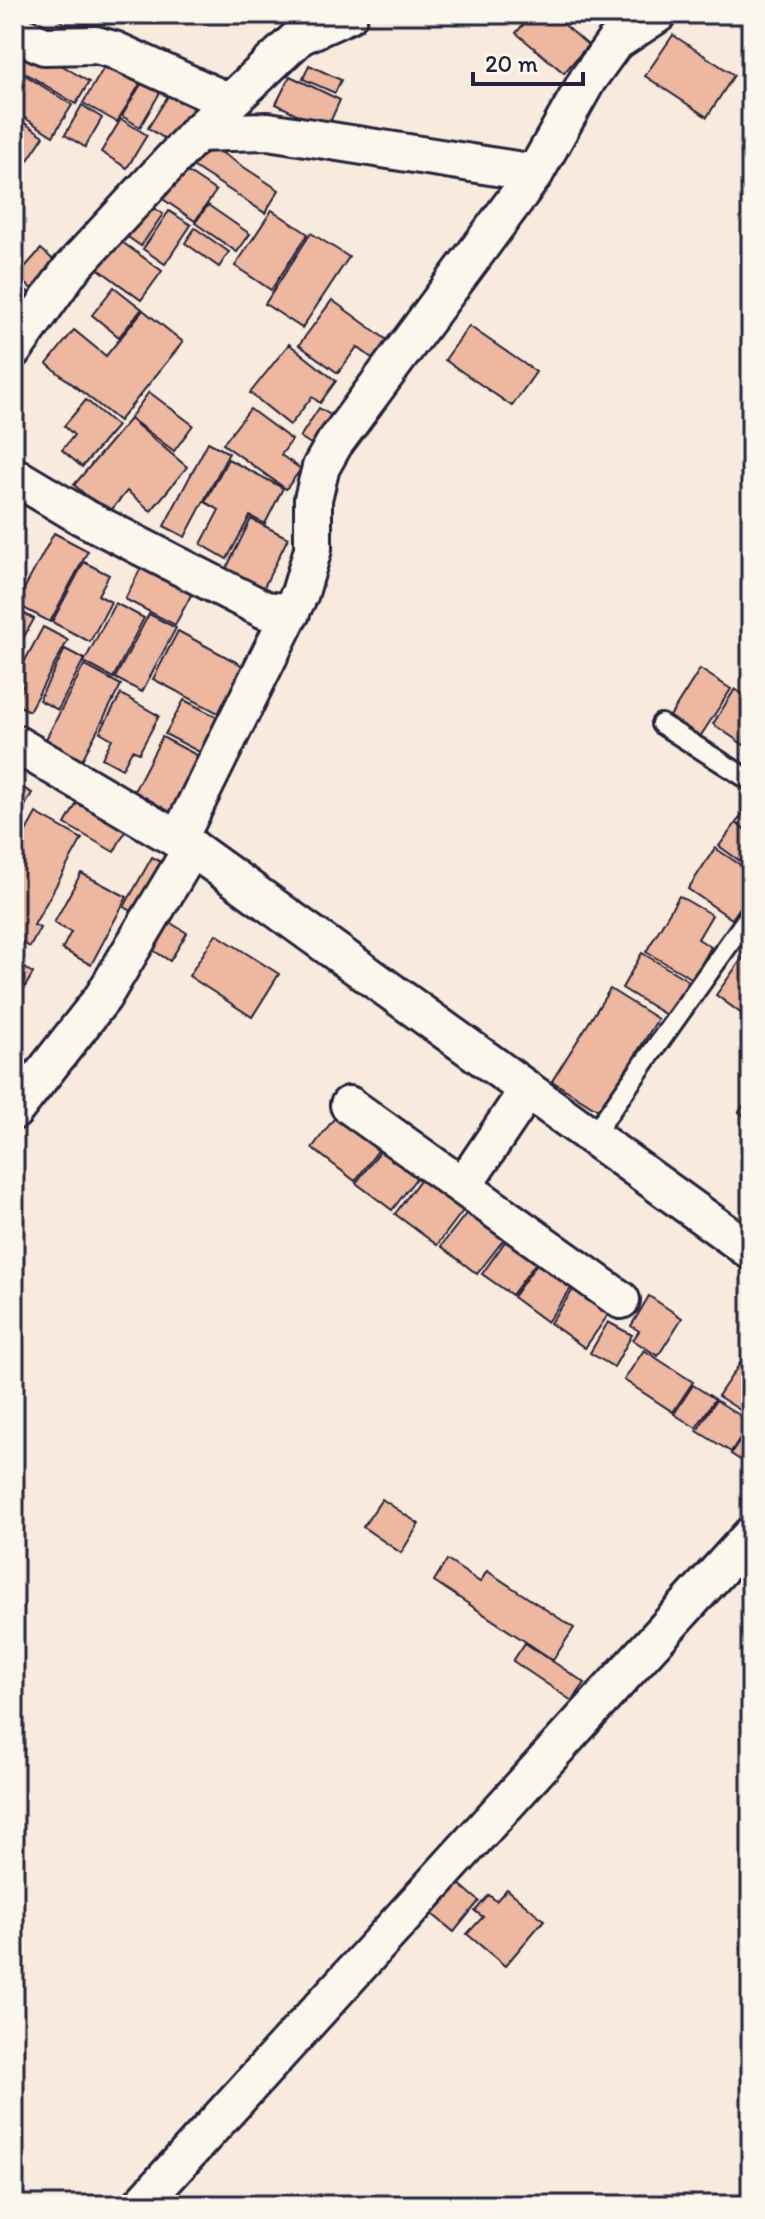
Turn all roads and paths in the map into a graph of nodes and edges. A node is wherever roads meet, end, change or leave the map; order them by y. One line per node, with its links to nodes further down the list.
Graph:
1 (658, 14): 6 (street)
2 (343, 16): 4 (street)
3 (14, 32): 4 (street)
4 (229, 102): 5 (street)
5 (197, 133): 6 (street); 7 (street)
6 (535, 173): 9 (street)
7 (14, 349)
8 (14, 476): 9 (street)
9 (291, 613): 13 (street)
10 (661, 724): 12 (lane)
11 (14, 743): 13 (street)
12 (751, 781)
13 (185, 844): 15 (street); 17 (street)
14 (751, 913): 18 (lane)
15 (527, 1091): 18 (street); 19 (street)
16 (349, 1105): 19 (street)
17 (14, 1111)
18 (591, 1138): 20 (street)
19 (463, 1186): 21 (street)
20 (751, 1251)
21 (621, 1300)
22 (751, 1535): 23 (street)
23 (141, 2205)

